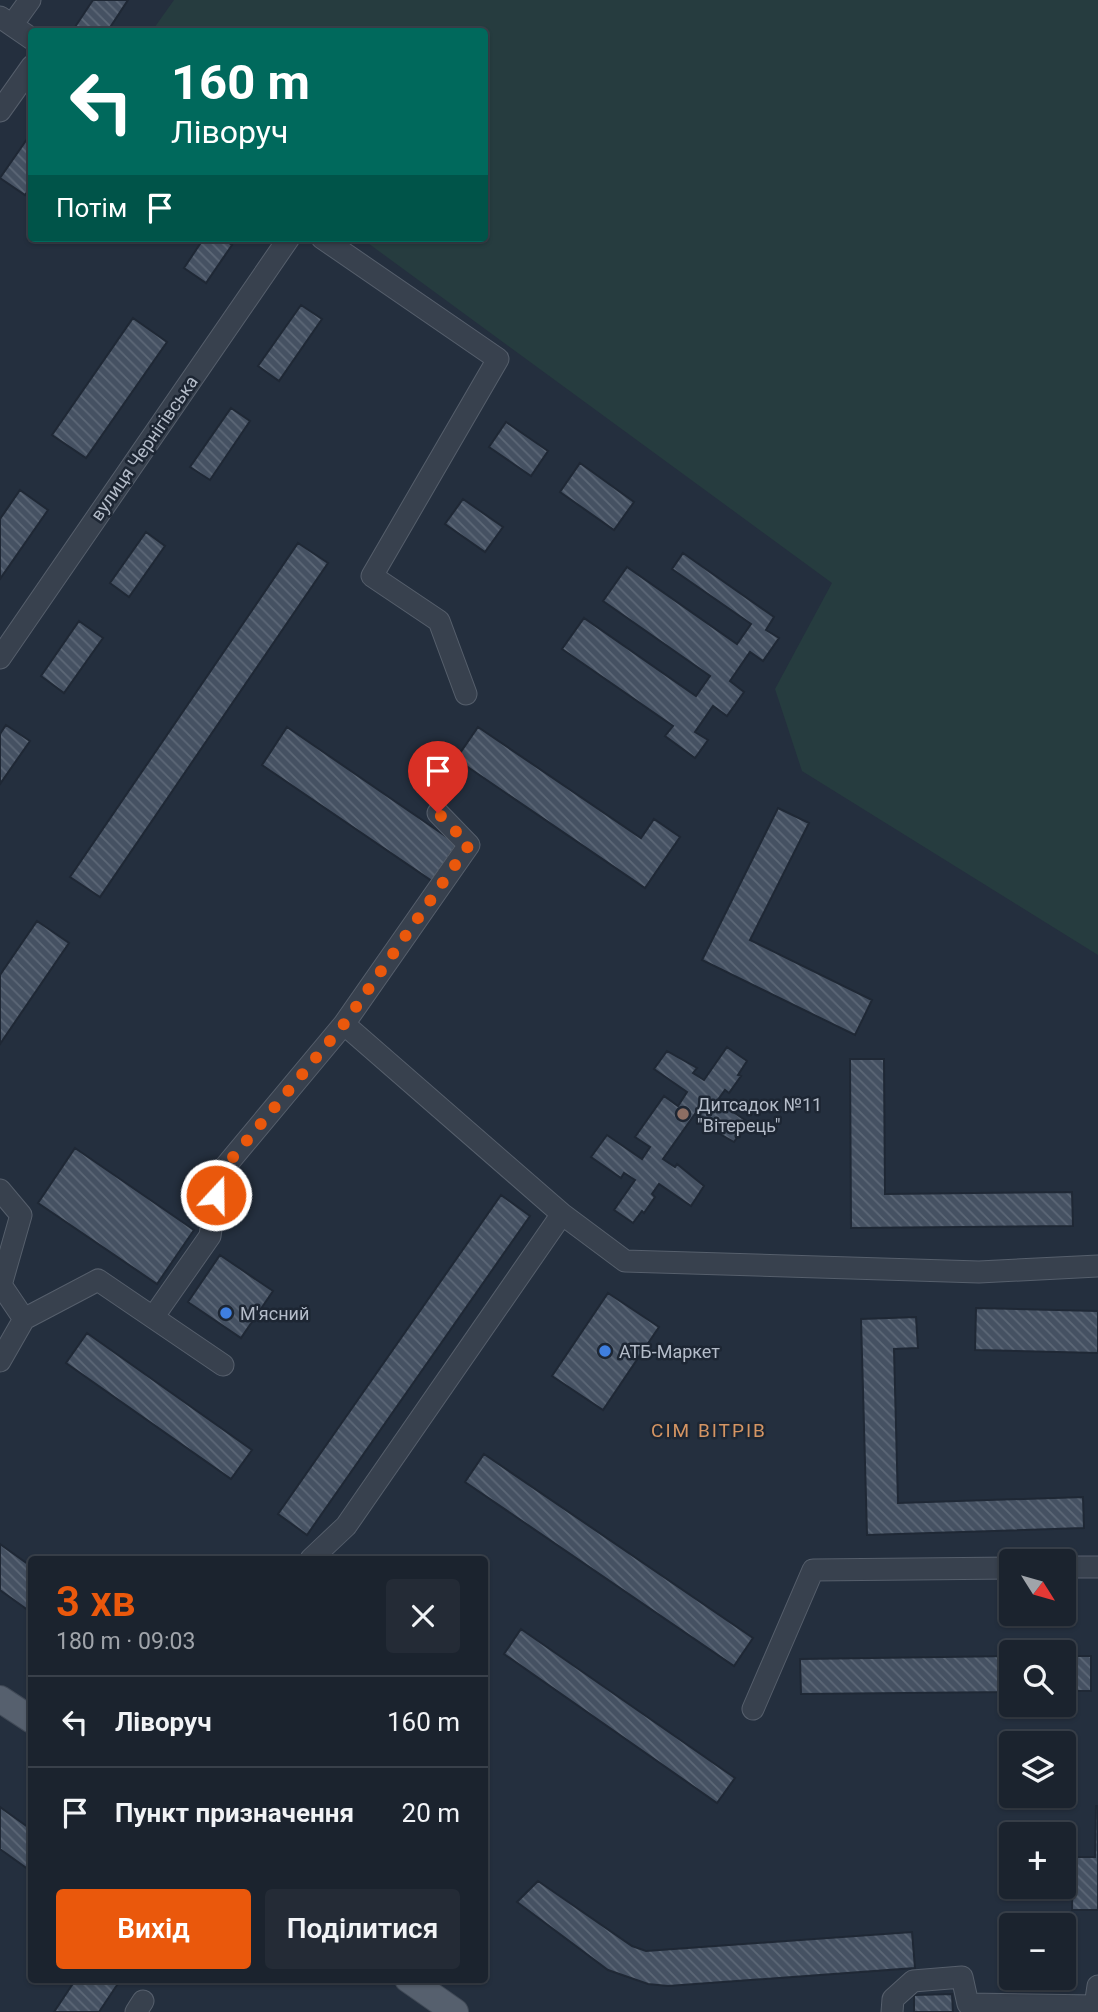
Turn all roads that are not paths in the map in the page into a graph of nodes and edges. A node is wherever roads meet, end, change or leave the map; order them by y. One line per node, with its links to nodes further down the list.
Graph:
1 (30, 0): 2 (street)
2 (6, 21): 3 (street)
3 (28, 35)
4 (28, 72): 5 (street)
5 (0, 111)
6 (286, 242): 8 (street, вулиця Чернігівська)
7 (328, 242): 9 (street)
8 (0, 658)
9 (466, 694)
10 (438, 813): 11 (street)
11 (344, 1024): 13 (street); 15 (street)
12 (0, 1190): 16 (street)
13 (562, 1214): 14 (street); 19 (street)
14 (1098, 1266)
15 (153, 1315): 16 (street); 18 (street)
16 (24, 1319): 17 (street)
17 (0, 1361)
18 (223, 1365)
19 (314, 1556)
20 (1076, 1567): 21 (street)
21 (1098, 1567)
22 (999, 1568): 24 (street)
23 (0, 1699): 25 (main road)
24 (753, 1709)
25 (28, 1717)
26 (414, 1983): 28 (main road)
27 (1098, 1986): 29 (street)
28 (455, 2012)
29 (892, 2012)

